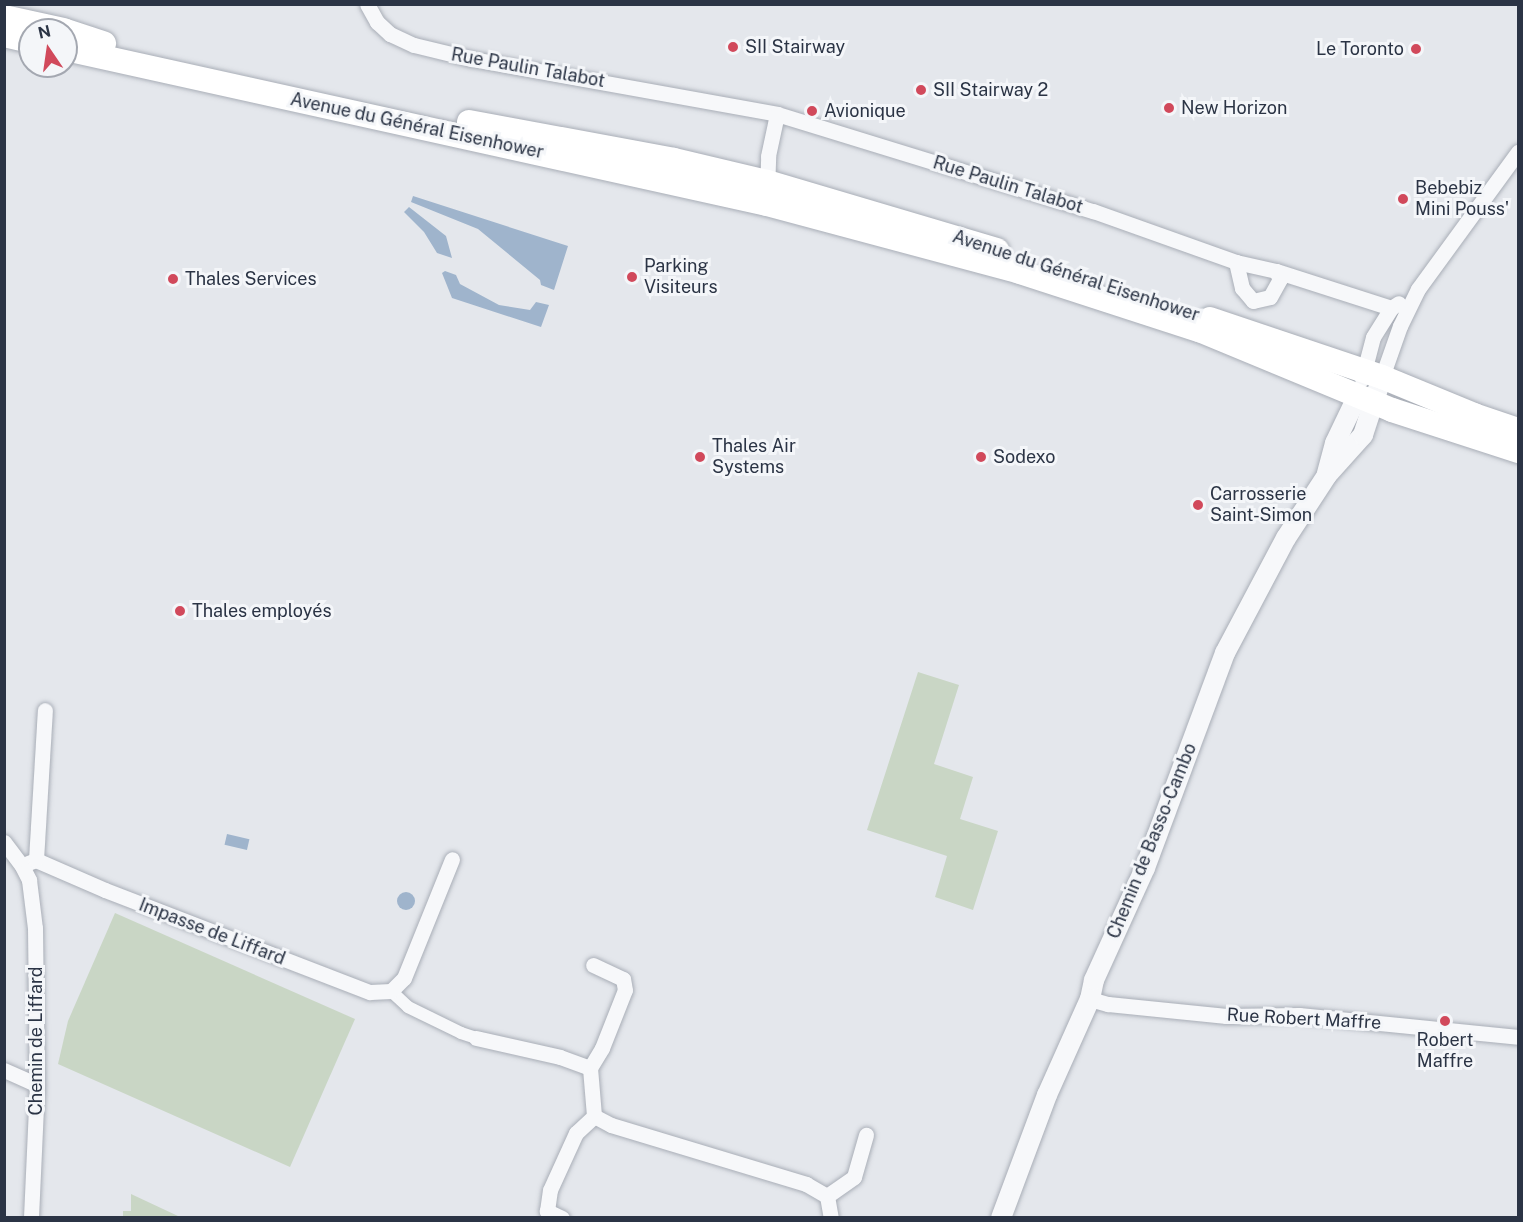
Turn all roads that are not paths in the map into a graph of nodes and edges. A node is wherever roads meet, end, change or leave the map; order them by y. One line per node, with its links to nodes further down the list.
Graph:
1 (367, 4): 4 (street, Rue Paulin Talabot)
2 (78, 35): 6 (main road, Avenue du Général Eisenhower)
3 (78, 52): 6 (main road, Avenue du Général Eisenhower)
4 (777, 114): 6 (street); 7 (street, Rue Paulin Talabot)
5 (1518, 152): 9 (street)
6 (767, 193): 11 (main road, Avenue du Général Eisenhower); 11 (main road, Avenue du Général Eisenhower)
7 (1236, 262): 8 (street, Rue Paulin Talabot); 8 (street)
8 (1276, 271): 10 (street, Rue Paulin Talabot)
9 (1418, 290): 10 (street); 11 (street)
10 (1391, 308): 11 (street)
11 (1369, 386): 12 (main road, Avenue du Général Eisenhower); 13 (main road, Avenue du Général Eisenhower); 20 (street, Chemin de Basso-Cambo)
12 (1518, 430)
13 (1518, 451)
14 (45, 710): 17 (street, Chemin de Liffard)
15 (4, 842): 17 (street, Chemin de Liffard)
16 (452, 859): 19 (street)
17 (29, 862): 19 (street, Impasse de Liffard); 25 (street, Chemin de Liffard)
18 (593, 965): 23 (street)
19 (391, 991): 21 (street)
20 (1090, 999): 22 (street, Rue Robert Maffre); 33 (street, Chemin de Basso-Cambo)
21 (476, 1038): 23 (street)
22 (1518, 1038)
23 (590, 1068): 26 (street)
24 (4, 1070): 25 (street)
25 (37, 1085): 30 (street, Chemin de Liffard)
26 (594, 1116): 28 (street); 29 (street)
27 (866, 1135): 28 (street)
28 (827, 1196): 32 (street)
29 (544, 1214): 31 (street)
30 (31, 1218)
31 (562, 1218)
32 (831, 1218)
33 (1001, 1218)

